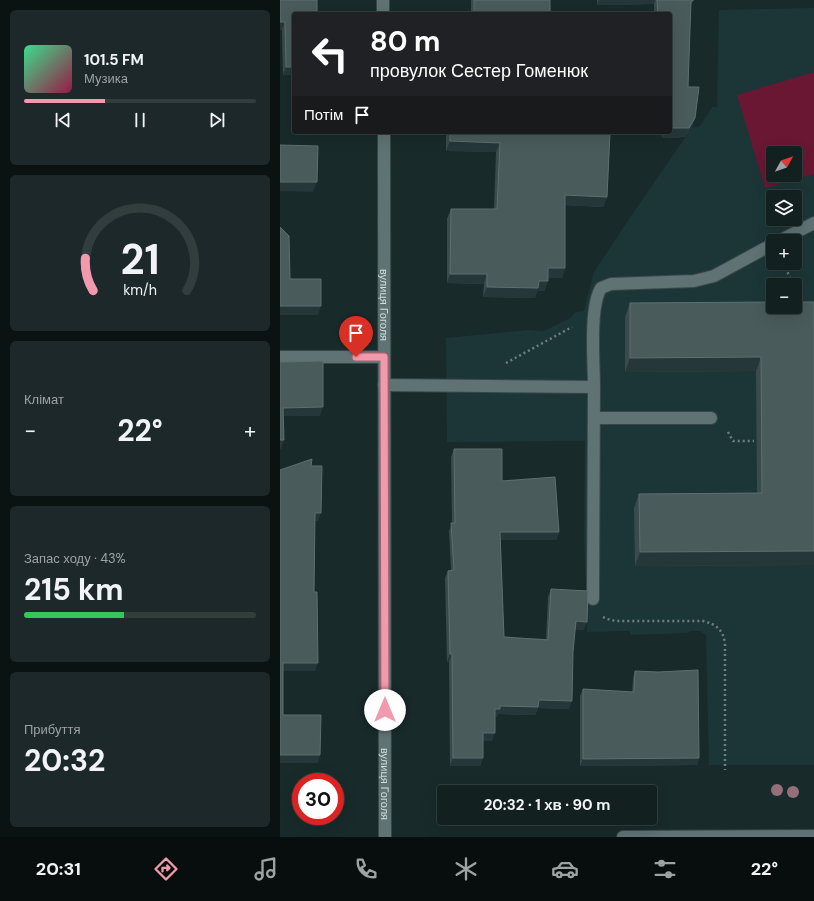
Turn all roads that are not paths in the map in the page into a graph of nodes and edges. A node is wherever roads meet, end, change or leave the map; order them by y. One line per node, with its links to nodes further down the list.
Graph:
1 (383, 0): 2 (street)
2 (383, 12)
3 (384, 134): 8 (street, вулиця Гоголя)
4 (814, 223): 5 (street)
5 (793, 234)
6 (766, 248): 10 (street)
7 (280, 357): 8 (street)
8 (384, 357): 9 (street, вулиця Гоголя)
9 (384, 385): 10 (street); 15 (street, вулиця Гоголя)
10 (594, 387): 11 (street)
11 (594, 418): 12 (street); 13 (street)
12 (711, 418)
13 (593, 599)
14 (814, 836): 17 (street)
15 (385, 837)
16 (622, 837): 17 (street)
17 (704, 837)

